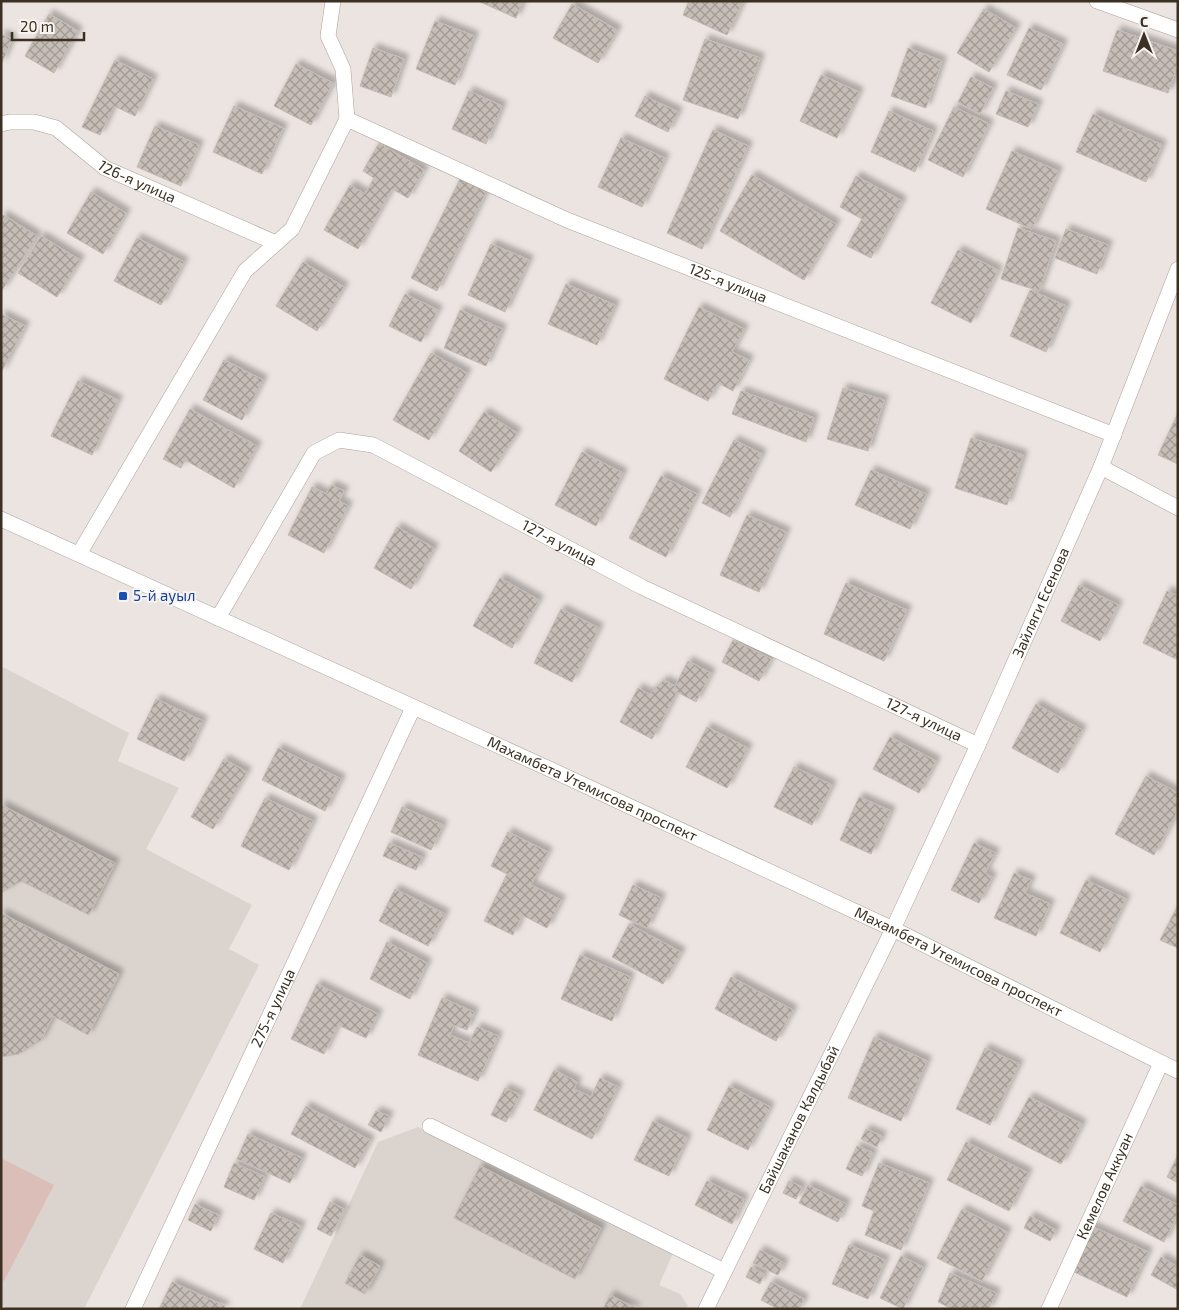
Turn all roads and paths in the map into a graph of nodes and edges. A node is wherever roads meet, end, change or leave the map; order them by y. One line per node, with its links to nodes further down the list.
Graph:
1 (333, 1): 4 (street)
2 (1097, 1): 3 (street)
3 (1178, 30)
4 (348, 119): 6 (street); 8 (street, 125-я улица)
5 (1, 124): 6 (street, 126-я улица)
6 (276, 243): 12 (street)
7 (1178, 269): 8 (street, Зайляги Есенова)
8 (1114, 435): 9 (street, Зайляги Есенова)
9 (1101, 467): 10 (street); 15 (street, Зайляги Есенова)
10 (1178, 508)
11 (1, 519): 12 (street, Махамбета Утемисова проспект)
12 (79, 554): 13 (street, Махамбета Утемисова проспект)
13 (218, 618): 14 (street, Махамбета Утемисова проспект); 15 (street, 127-я улица)
14 (413, 708): 16 (street, Махамбета Утемисова проспект); 21 (street, 275-я улица)
15 (978, 745): 16 (street, Зайляги Есенова)
16 (893, 929): 17 (street, Махамбета Утемисова проспект); 20 (street, Байшаканов Калдыбай)
17 (1161, 1063): 18 (street, Махамбета Утемисова проспект); 23 (street, Кемелов Аккуан)
18 (1178, 1070)
19 (430, 1126): 20 (street)
20 (724, 1271): 22 (street, Байшаканов Калдыбай)
21 (133, 1309)
22 (706, 1309)
23 (1049, 1309)

